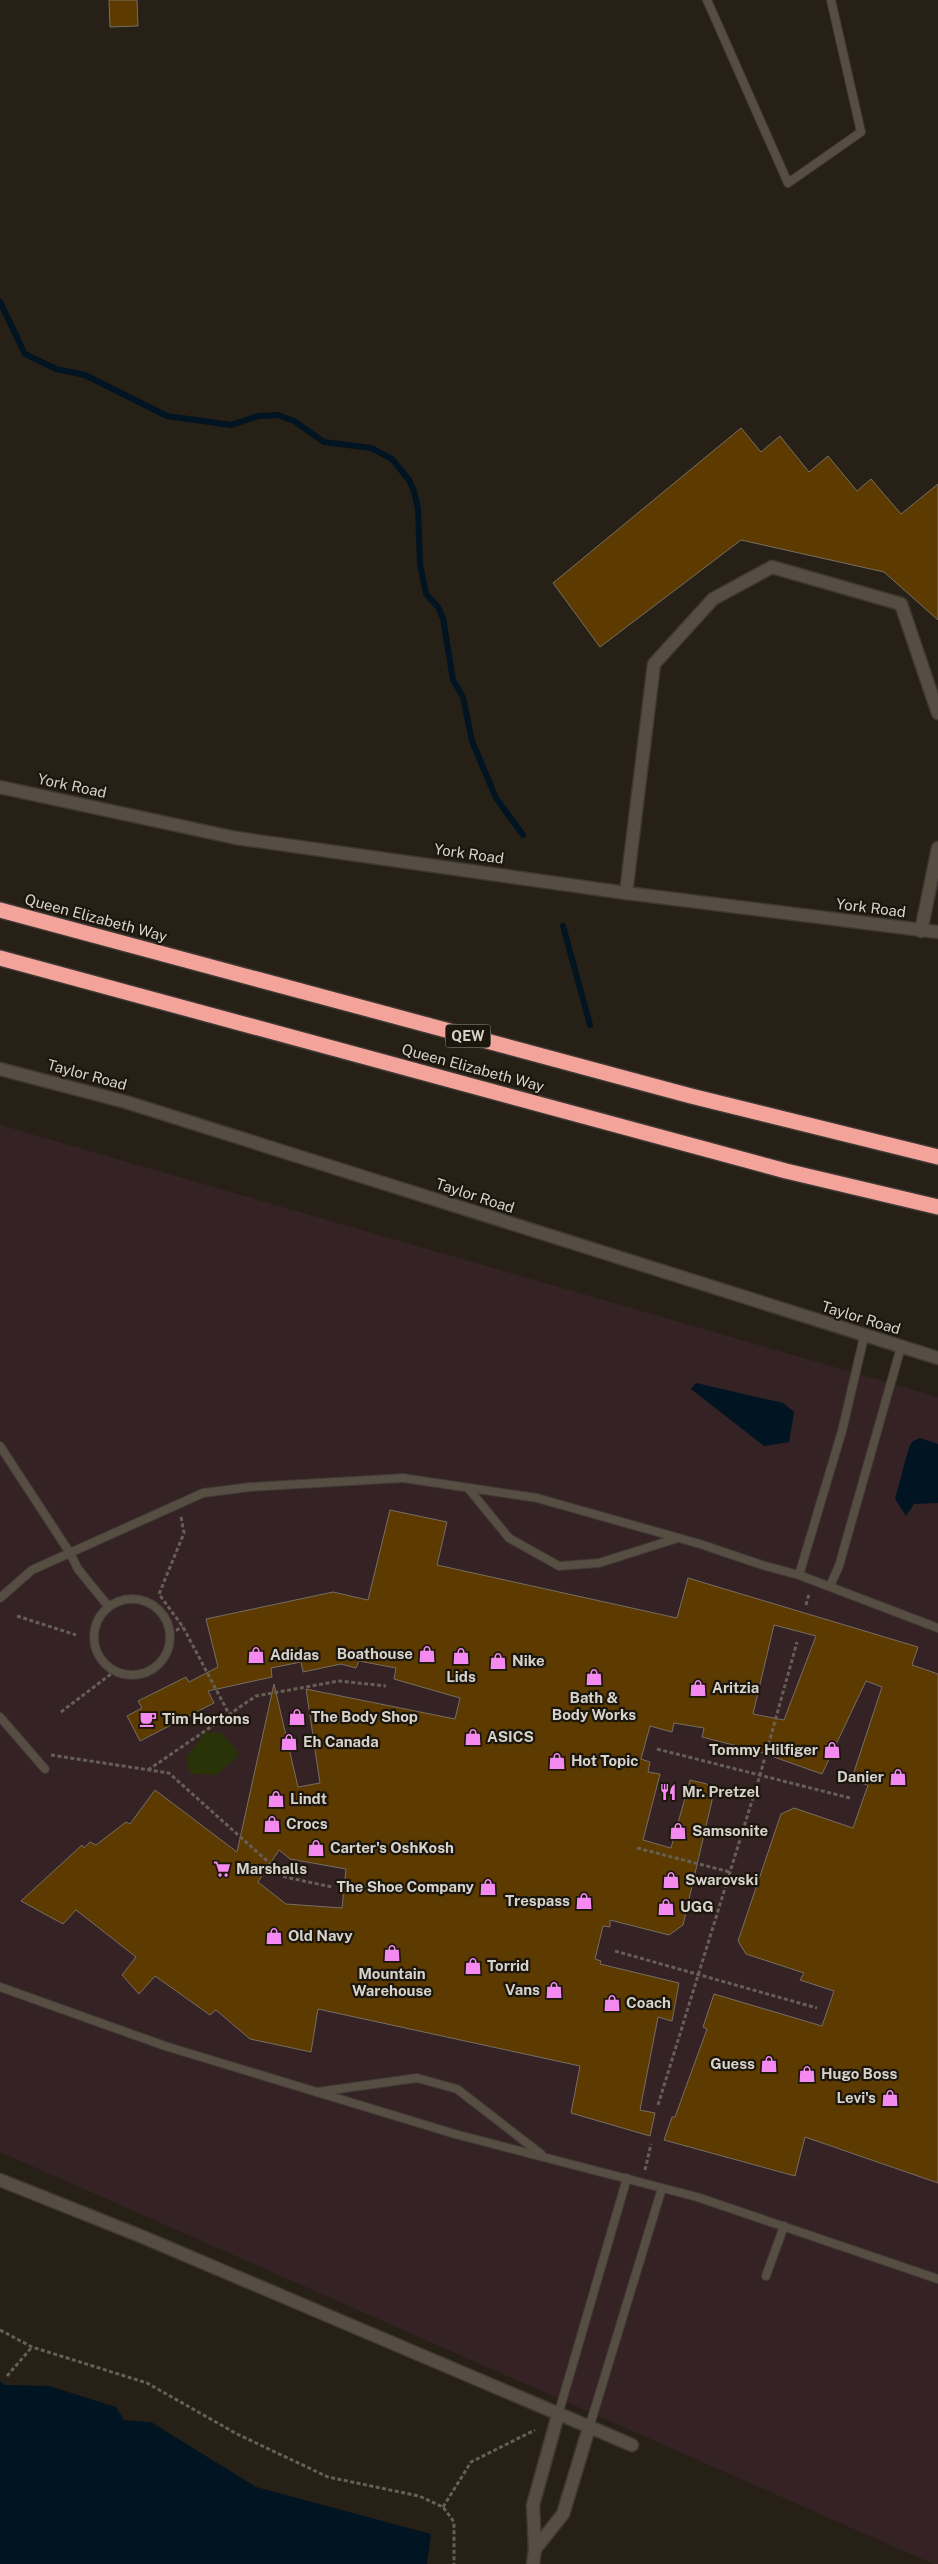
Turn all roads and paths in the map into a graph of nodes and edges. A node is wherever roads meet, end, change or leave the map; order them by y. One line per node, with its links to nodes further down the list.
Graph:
1 (707, 0): 2 (lane)
2 (831, 0)
3 (938, 713): 6 (main road)
4 (0, 788): 6 (main road, York Road)
5 (938, 848): 8 (main road)
6 (626, 893): 8 (main road, York Road)
7 (0, 910): 12 (highway, Queen Elizabeth Way / QEW)
8 (921, 930): 9 (main road, York Road)
9 (938, 932)
10 (0, 958): 13 (highway, Queen Elizabeth Way)
11 (0, 1069): 14 (main road, Taylor Road)
12 (938, 1157)
13 (938, 1207)
14 (864, 1337): 15 (main road, Taylor Road); 22 (lane)
15 (901, 1347): 16 (main road, Taylor Road); 23 (lane)
16 (938, 1358)
17 (0, 1446): 21 (lane)
18 (468, 1488): 19 (lane); 20 (lane); 20 (lane)
19 (179, 1504): 21 (lane); 27 (path)
20 (678, 1538): 22 (lane)
21 (70, 1553): 24 (lane); 25 (lane)
22 (799, 1574): 23 (lane)
23 (830, 1586): 28 (lane)
24 (0, 1598)
25 (108, 1606): 29 (lane); 32 (lane)
26 (17, 1616): 30 (path)
27 (183, 1628): 29 (path); 35 (path)
28 (938, 1628)
29 (170, 1633): 32 (lane)
30 (76, 1635)
31 (797, 1642): 41 (path)
32 (115, 1671): 34 (path)
33 (386, 1686): 35 (path)
34 (61, 1712)
35 (229, 1714): 40 (path)
36 (0, 1717): 39 (lane)
37 (657, 1749): 41 (path)
38 (51, 1755): 40 (path)
39 (45, 1769)
40 (148, 1770): 45 (path)
41 (760, 1775): 42 (path); 44 (path)
42 (850, 1798)
43 (637, 1848): 44 (path)
44 (730, 1872): 47 (path)
45 (332, 1887)
46 (615, 1950): 47 (path)
47 (698, 1974): 49 (path); 51 (path)
48 (0, 1987): 50 (lane)
49 (817, 2008)
50 (313, 2092): 53 (lane); 53 (lane)
51 (658, 2105)
52 (651, 2144): 56 (path)
53 (545, 2157): 54 (lane)
54 (627, 2178): 56 (lane); 64 (lane)
55 (0, 2180): 64 (main road)
56 (642, 2182): 57 (lane)
57 (662, 2188): 58 (lane); 65 (lane)
58 (784, 2226): 59 (lane); 60 (lane)
59 (766, 2276)
60 (938, 2279)
61 (0, 2330): 62 (path)
62 (32, 2347): 63 (path); 68 (path)
63 (7, 2376)
64 (558, 2415): 65 (main road); 69 (main road)
65 (589, 2428): 67 (main road); 69 (main road)
66 (535, 2430): 68 (path)
67 (632, 2445)
68 (443, 2507): 70 (path)
69 (535, 2549): 71 (main road)
70 (454, 2564)
71 (532, 2564)

